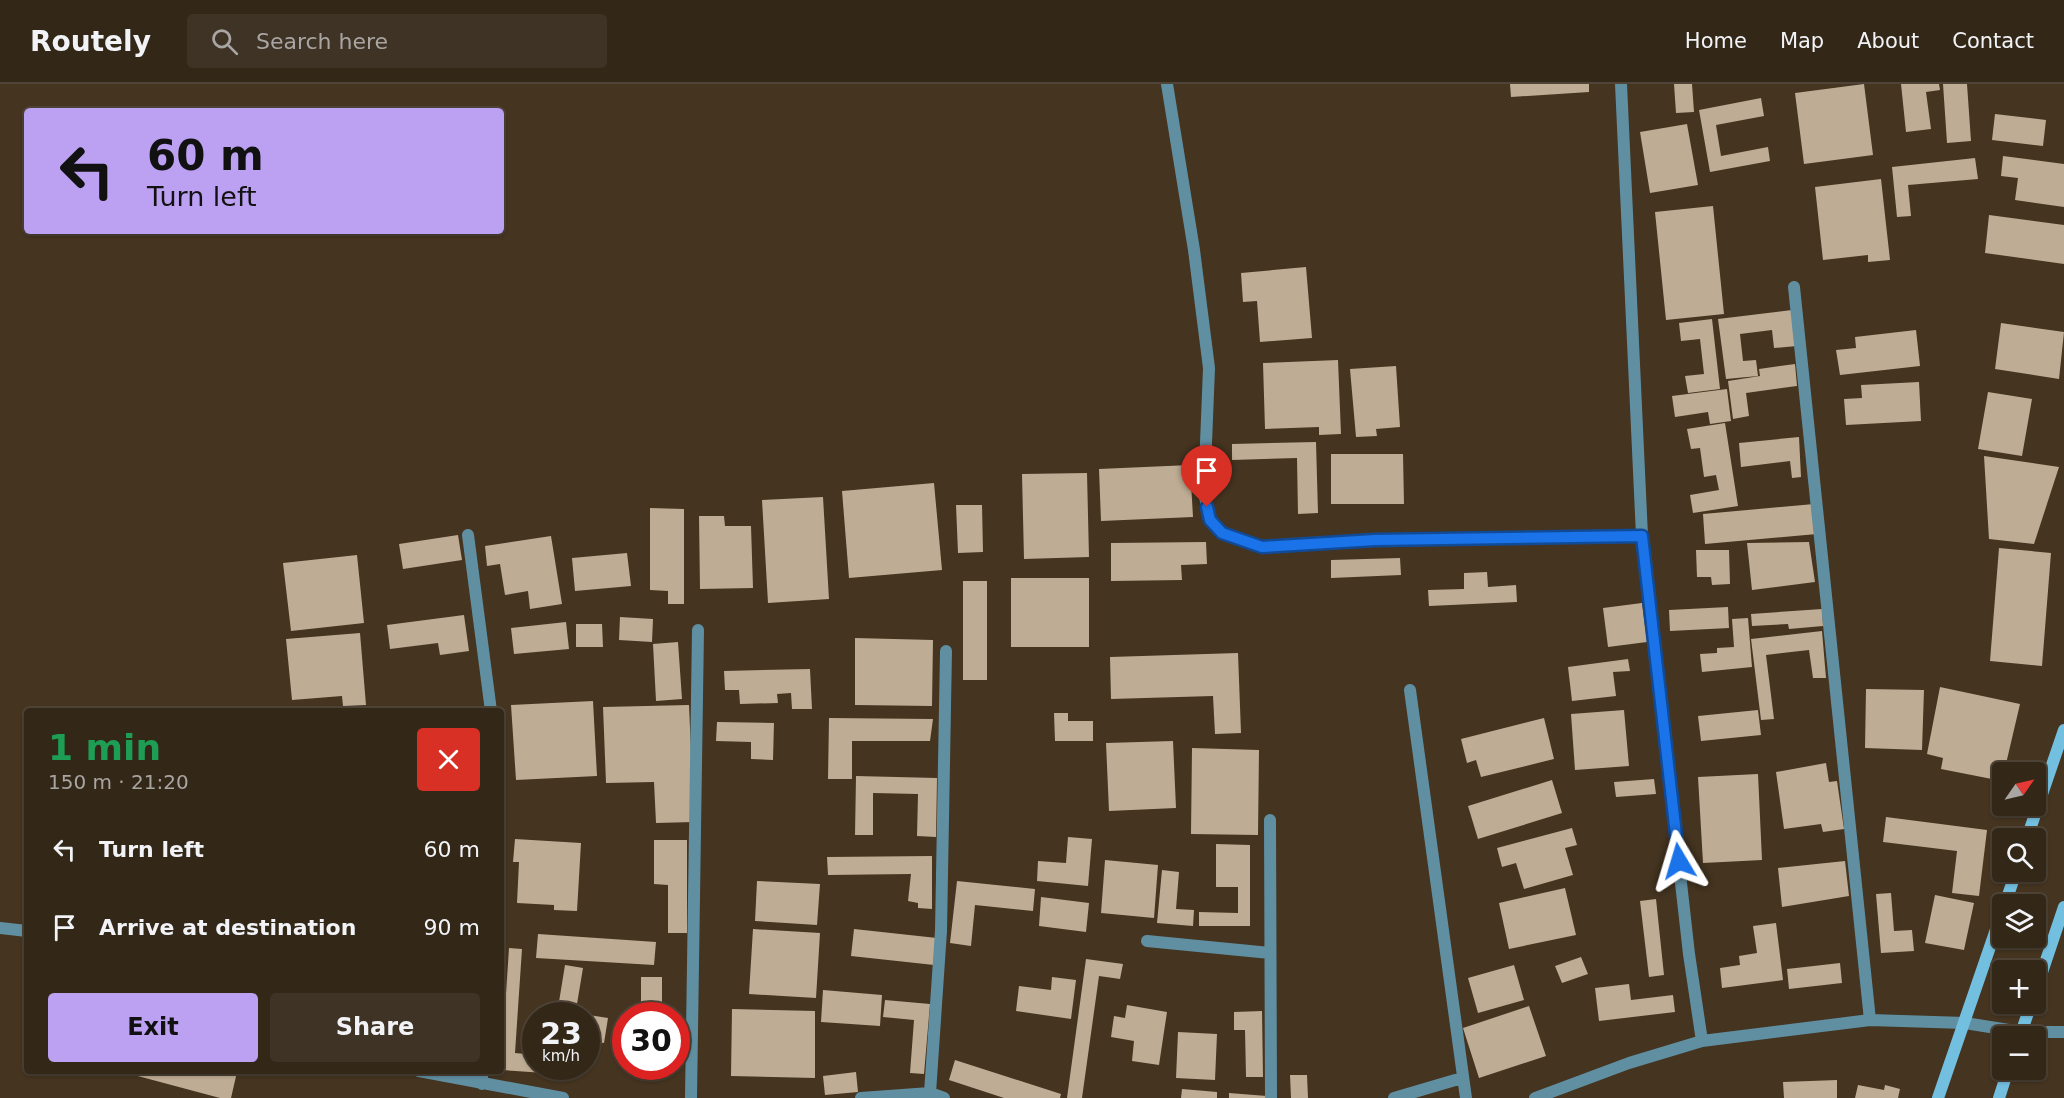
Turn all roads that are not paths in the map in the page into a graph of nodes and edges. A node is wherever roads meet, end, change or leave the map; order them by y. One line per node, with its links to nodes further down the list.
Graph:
1 (1167, 84): 5 (street)
2 (1621, 84): 5 (street)
3 (1794, 287): 20 (street)
4 (468, 535): 9 (street)
5 (1642, 536): 25 (street)
6 (698, 630): 33 (street)
7 (946, 651): 31 (street)
8 (1410, 690): 28 (street)
9 (491, 708)
10 (2064, 730): 12 (main road)
11 (1270, 820): 18 (street)
12 (2030, 828)
13 (2064, 907): 19 (main road)
14 (0, 928): 15 (street)
15 (24, 931)
16 (1147, 941): 18 (street)
17 (1992, 942): 21 (main road)
18 (1270, 953): 36 (street)
19 (2046, 960)
20 (1870, 1020): 21 (street); 25 (street)
21 (1965, 1023): 22 (street); 40 (main road)
22 (1992, 1028)
23 (2064, 1032): 24 (street)
24 (2046, 1033)
25 (1702, 1041): 39 (street)
26 (434, 1074): 30 (street)
27 (482, 1074): 30 (street)
28 (1462, 1078): 37 (street); 38 (street)
29 (2004, 1080): 41 (main road)
30 (482, 1084): 32 (street)
31 (930, 1093): 34 (street); 35 (street)
32 (563, 1098)
33 (691, 1098)
34 (861, 1098)
35 (944, 1098)
36 (1271, 1098)
37 (1394, 1098)
38 (1466, 1098)
39 (1535, 1098)
40 (1938, 1098)
41 (1998, 1098)

